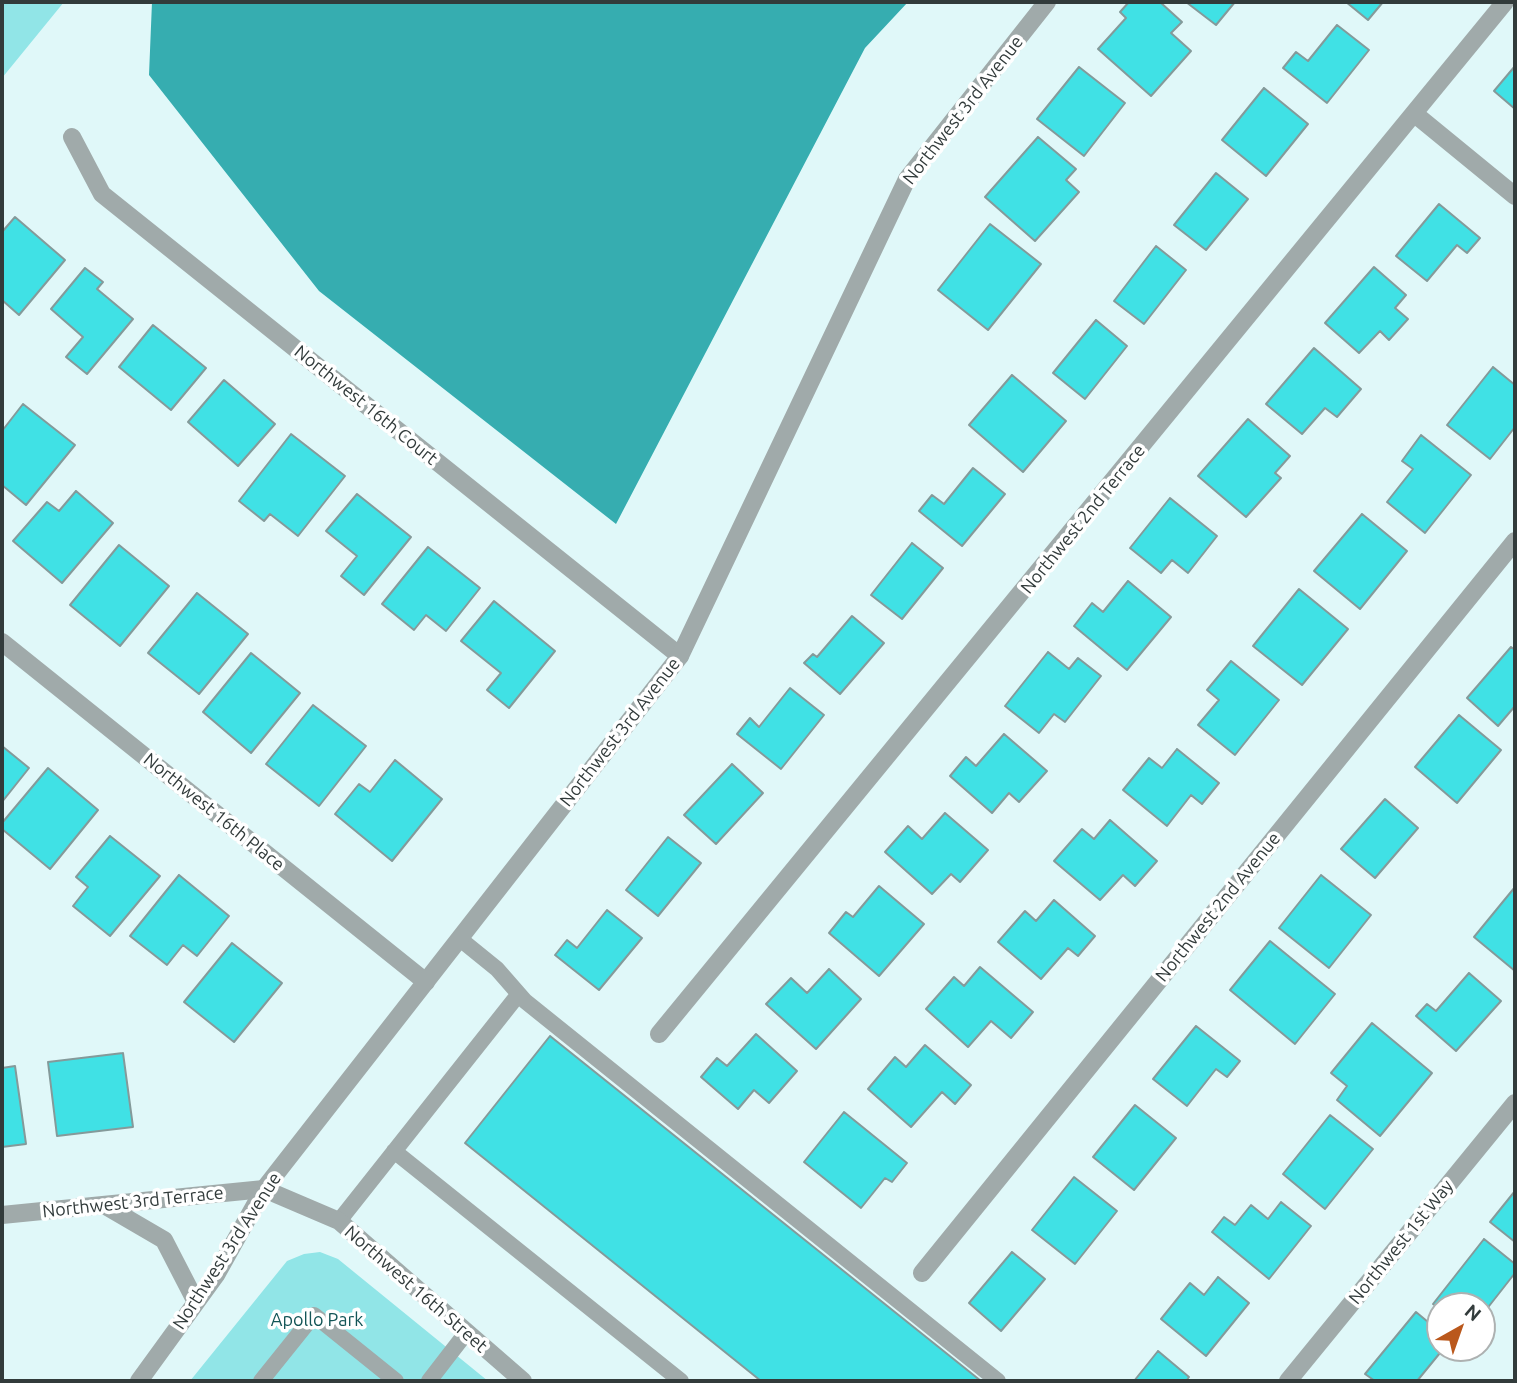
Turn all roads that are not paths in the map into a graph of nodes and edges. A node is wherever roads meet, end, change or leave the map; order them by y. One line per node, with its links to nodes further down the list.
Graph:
1 (1047, 2): 8 (street, Northwest 3rd Avenue)
2 (1506, 2): 3 (street, Northwest 2nd Terrace)
3 (1416, 115): 5 (street); 12 (street, Northwest 2nd Terrace)
4 (72, 137): 8 (street, Northwest 16th Court)
5 (1515, 195)
6 (1515, 541): 19 (street, Northwest 2nd Avenue)
7 (2, 642): 10 (street, Northwest 16th Place)
8 (680, 656): 9 (street, Northwest 3rd Avenue)
9 (460, 939): 10 (street, Northwest 3rd Avenue); 11 (lane)
10 (426, 982): 15 (street, Northwest 3rd Avenue)
11 (518, 995): 14 (lane); 28 (lane)
12 (659, 1034)
13 (1515, 1103): 29 (street, Northwest 1st Way)
14 (394, 1151): 18 (lane); 27 (lane)
15 (264, 1189): 16 (street, Northwest 3rd Terrace); 18 (street, Northwest 16th Street); 20 (street, Northwest 3rd Avenue)
16 (104, 1205): 17 (street, Northwest 3rd Terrace); 20 (street)
17 (2, 1215)
18 (339, 1222): 21 (street, Northwest 16th Street)
19 (922, 1273)
20 (196, 1302): 22 (street, Northwest 3rd Avenue)
21 (466, 1332): 25 (lane); 26 (street, Northwest 16th Street)
22 (139, 1381)
23 (261, 1381): 24 (lane)
24 (396, 1381)
25 (429, 1381)
26 (523, 1381)
27 (681, 1381)
28 (998, 1381)
29 (1288, 1381)

